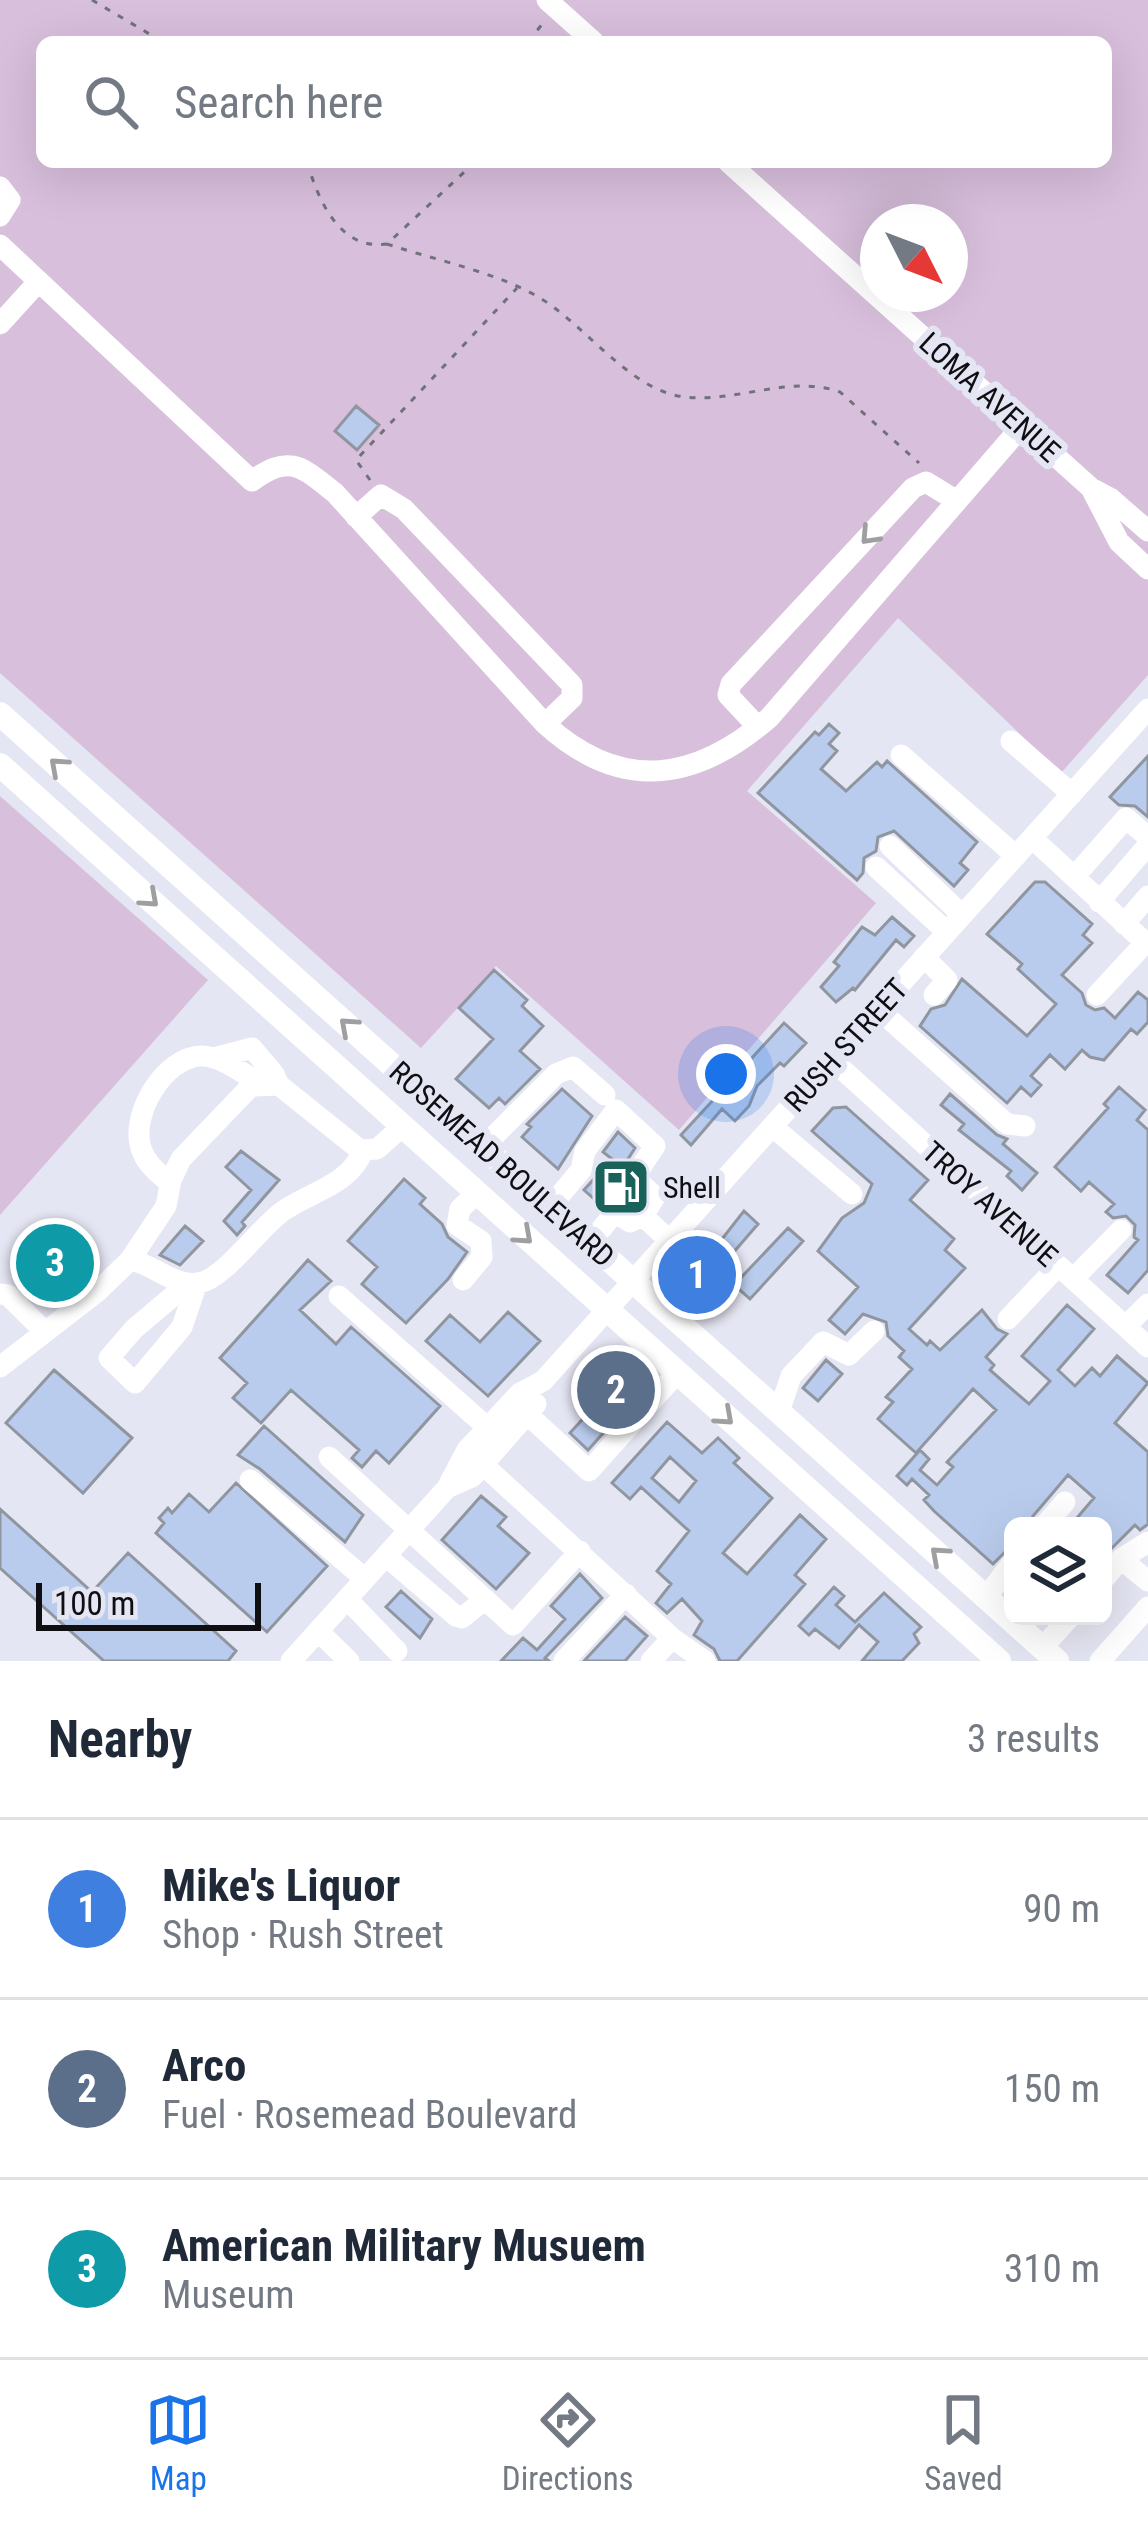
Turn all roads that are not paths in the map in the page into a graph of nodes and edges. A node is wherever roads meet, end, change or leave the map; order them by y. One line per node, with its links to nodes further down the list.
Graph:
1 (551, 3): 2 (street)
2 (587, 36)
3 (735, 168): 9 (street, LOMA AVENUE)
4 (0, 187): 5 (street)
5 (0, 216)
6 (0, 245): 7 (street)
7 (39, 280): 8 (street); 12 (street)
8 (0, 324)
9 (1023, 425): 10 (street, LOMA AVENUE); 11 (street)
10 (1091, 488): 13 (street, LOMA AVENUE); 14 (street, LOMA AVENUE)
11 (957, 500): 18 (street); 18 (street, one-way to 18)
12 (356, 517): 17 (street); 17 (street)
13 (1148, 531)
14 (1148, 569)
15 (1148, 709): 22 (street, RUSH STREET)
16 (0, 714): 44 (main road, ROSEMEAD BOULEVARD, one-way to 16)
17 (545, 724): 18 (street)
18 (758, 727)
19 (1011, 741): 22 (street)
20 (902, 755): 26 (street)
21 (0, 765): 41 (main road, ROSEMEAD BOULEVARD, one-way to 41)
22 (1072, 794): 23 (street, RUSH STREET)
23 (1032, 838): 26 (street, RUSH STREET); 28 (street)
24 (890, 846): 31 (street)
25 (1145, 854): 28 (street); 30 (street)
26 (1016, 856): 31 (street, RUSH STREET)
27 (876, 867): 31 (street)
28 (1075, 876): 30 (street)
29 (1148, 896): 32 (street)
30 (1099, 902): 32 (street)
31 (955, 924): 34 (street, RUSH STREET)
32 (1124, 924): 33 (street)
33 (1147, 944): 35 (street)
34 (924, 957): 36 (street, RUSH STREET); 37 (street)
35 (1097, 995)
36 (878, 1009): 37 (street); 38 (street, RUSH STREET)
37 (902, 1030): 43 (street)
38 (832, 1060): 42 (street, RUSH STREET); 55 (street, TROY AVENUE)
39 (269, 1084): 45 (street); 46 (street); 46 (street)
40 (605, 1095): 44 (street)
41 (403, 1126): 45 (street); 47 (main road, ROSEMEAD BOULEVARD)
42 (772, 1126): 48 (street); 52 (street, RUSH STREET)
43 (1025, 1126)
44 (483, 1147): 49 (main road, ROSEMEAD BOULEVARD)
45 (363, 1150): 54 (street)
46 (170, 1184): 54 (street)
47 (477, 1193): 56 (street); 61 (main road, ROSEMEAD BOULEVARD, one-way to 61)
48 (852, 1194)
49 (550, 1207): 50 (street); 53 (main road, ROSEMEAD BOULEVARD)
50 (643, 1216): 52 (street); 53 (street)
51 (1121, 1230): 55 (street)
52 (670, 1241): 57 (street, RUSH STREET)
53 (590, 1243): 57 (main road, ROSEMEAD BOULEVARD)
54 (130, 1260): 64 (street)
55 (1066, 1272): 62 (street); 63 (street, TROY AVENUE)
56 (463, 1280)
57 (633, 1282): 61 (street, RUSH STREET); 70 (main road, ROSEMEAD BOULEVARD)
58 (0, 1294): 64 (street)
59 (339, 1296): 71 (street)
60 (1148, 1304): 63 (street)
61 (607, 1311): 68 (main road, ROSEMEAD BOULEVARD); 69 (street, RUSH STREET)
62 (1008, 1319)
63 (1126, 1326): 66 (street, TROY AVENUE)
64 (43, 1330): 67 (street)
65 (874, 1331): 70 (street)
66 (1148, 1347)
67 (0, 1367)
68 (676, 1373): 69 (street); 101 (main road, ROSEMEAD BOULEVARD, one-way to 101)
69 (520, 1408): 71 (street, RUSH STREET); 73 (street, RUSH STREET)
70 (779, 1412): 87 (main road, ROSEMEAD BOULEVARD, one-way to 70)
71 (488, 1428): 73 (street, RUSH STREET)
72 (329, 1457): 77 (street)
73 (475, 1457): 77 (street, RUSH STREET); 79 (street)
74 (250, 1480): 84 (street)
75 (1065, 1502): 76 (street)
76 (1052, 1517)
77 (411, 1528): 80 (street, RUSH STREET); 89 (street)
78 (1147, 1546): 81 (street)
79 (580, 1551): 86 (street); 89 (street)
80 (386, 1556): 84 (street, RUSH STREET); 89 (street)
81 (1121, 1559): 82 (street); 85 (street)
82 (1112, 1570)
83 (1004, 1574): 87 (street)
84 (365, 1580): 88 (street, RUSH STREET)
85 (1148, 1582)
86 (626, 1594): 93 (street); 98 (street)
87 (986, 1597): 95 (main road, ROSEMEAD BOULEVARD)
88 (347, 1599): 92 (street, RUSH STREET); 94 (street)
89 (485, 1599)
90 (1148, 1607): 102 (street)
91 (1066, 1625): 95 (street)
92 (318, 1631): 96 (street, RUSH STREET); 97 (street)
93 (672, 1638): 99 (street); 100 (street)
94 (398, 1652)
95 (1050, 1654)
96 (291, 1661)
97 (349, 1661)
98 (564, 1661)
99 (651, 1661)
100 (705, 1661)
101 (999, 1661)
102 (1100, 1661)

